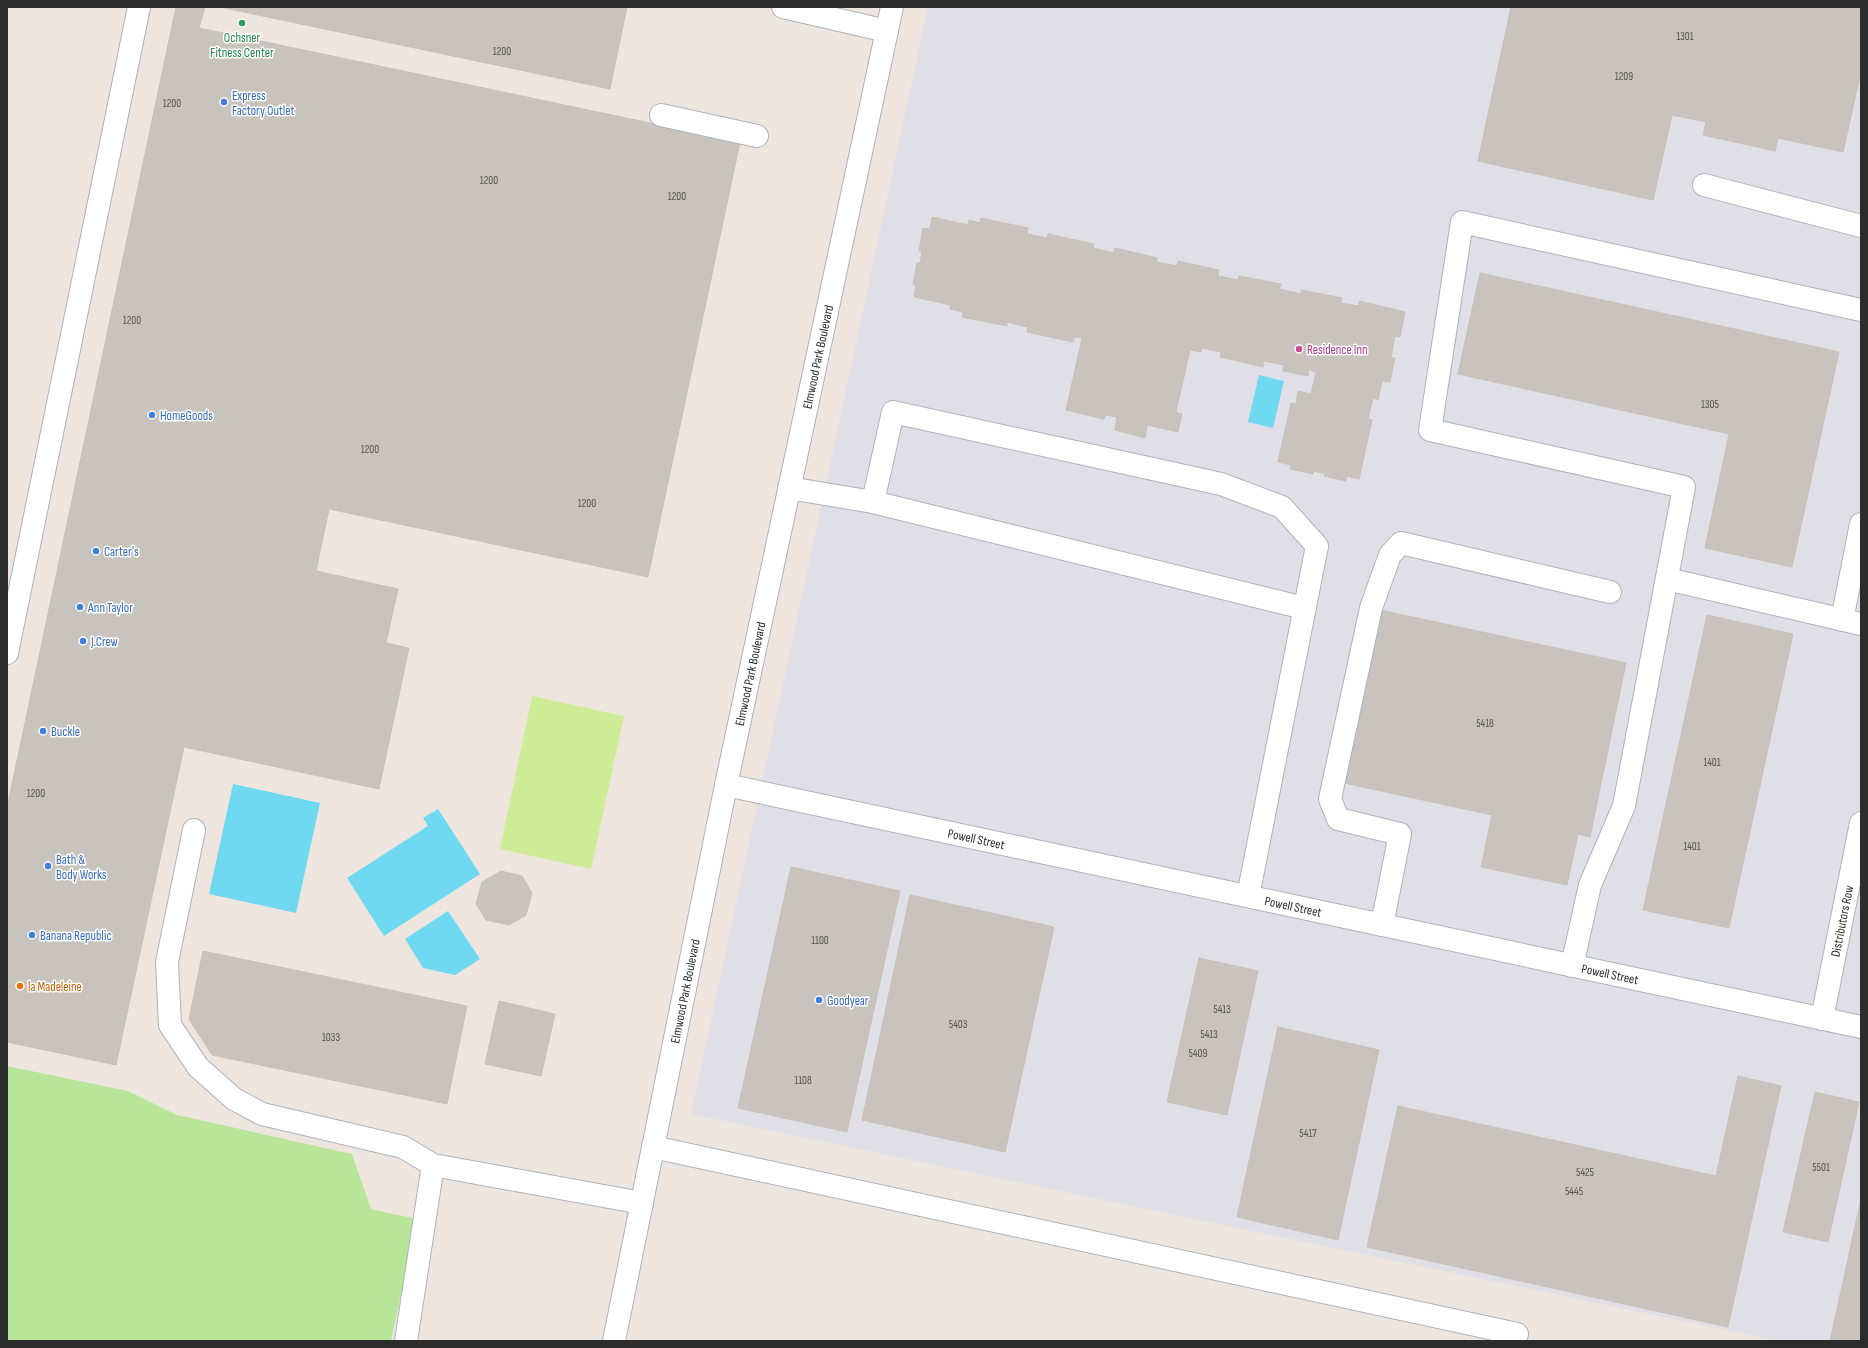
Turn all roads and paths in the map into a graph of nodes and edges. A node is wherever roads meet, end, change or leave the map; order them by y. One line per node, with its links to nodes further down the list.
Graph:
1 (139, 7): 17 (street)
2 (783, 7): 4 (street)
3 (892, 7): 4 (street, Elmwood Park Boulevard)
4 (887, 31): 10 (street, Elmwood Park Boulevard)
5 (661, 115): 6 (street)
6 (757, 136)
7 (1704, 185): 8 (street)
8 (1861, 226)
9 (1861, 310): 13 (street)
10 (789, 488): 11 (street); 18 (street, Elmwood Park Boulevard)
11 (873, 502): 15 (street); 15 (street)
12 (1861, 524): 16 (street)
13 (1667, 579): 16 (street); 23 (street)
14 (1610, 592): 22 (street)
15 (1304, 608): 21 (street)
16 (1852, 622)
17 (7, 652)
18 (726, 785): 21 (street, Powell Street); 26 (street, Elmwood Park Boulevard)
19 (1861, 823): 24 (street, Distributors Row)
20 (194, 830): 27 (street)
21 (1248, 896): 22 (street, Powell Street)
22 (1382, 925): 23 (street, Powell Street)
23 (1572, 966): 24 (street, Powell Street)
24 (1822, 1019): 25 (street, Powell Street)
25 (1861, 1027)
26 (653, 1147): 28 (street, Elmwood Park Boulevard); 31 (street)
27 (432, 1165): 28 (street); 29 (street)
28 (642, 1203): 30 (street, Elmwood Park Boulevard)
29 (406, 1341)
30 (614, 1341)
31 (1515, 1341)

